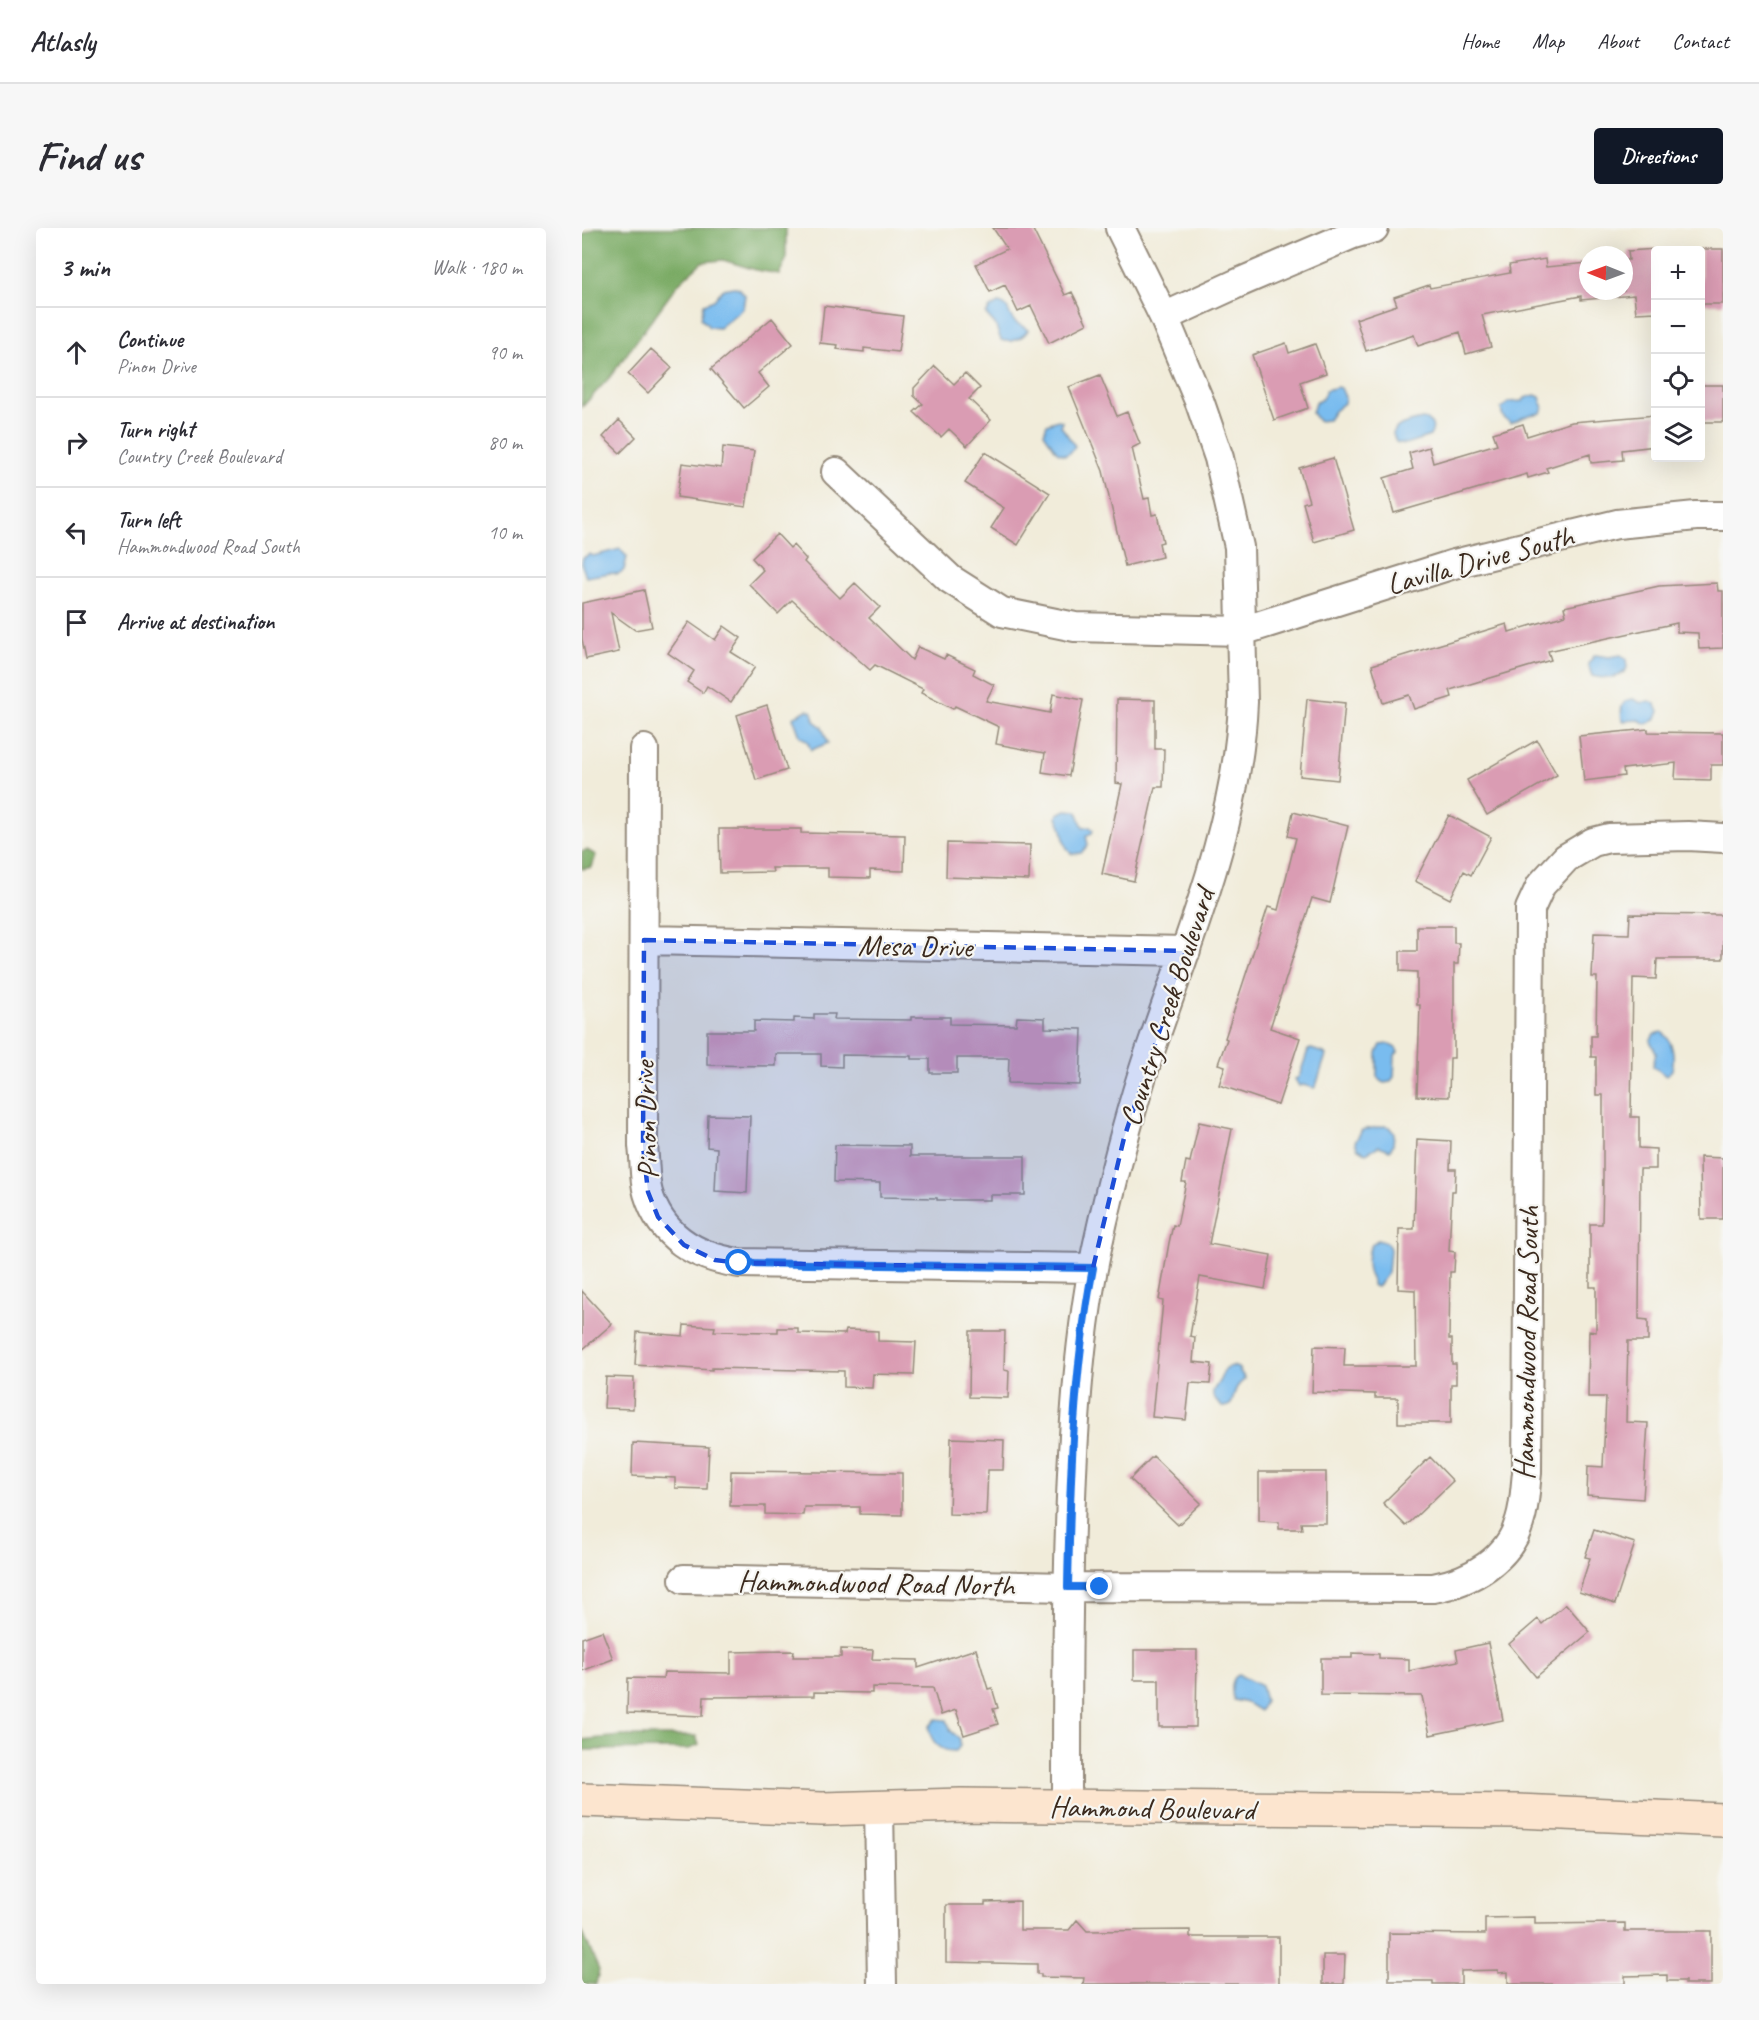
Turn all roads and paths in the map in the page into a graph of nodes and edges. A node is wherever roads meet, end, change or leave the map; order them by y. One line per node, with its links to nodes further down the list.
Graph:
1 (1120, 228): 3 (street, Country Creek Boulevard)
2 (1374, 228): 3 (street)
3 (1164, 317): 6 (street, Country Creek Boulevard)
4 (836, 472): 6 (street, Lavilla Drive South)
5 (1723, 516): 6 (street, Lavilla Drive South)
6 (1242, 631): 10 (street, Country Creek Boulevard)
7 (644, 749): 9 (street, Pinon Drive)
8 (1723, 838): 13 (street, Hammondwood Road South)
9 (644, 940): 10 (street, Mesa Drive); 11 (street, Pinon Drive)
10 (1186, 951): 11 (street, Country Creek Boulevard)
11 (1093, 1268): 13 (street, Country Creek Boulevard)
12 (684, 1579): 13 (street, Hammondwood Road North)
13 (1068, 1587): 16 (street, Country Creek Boulevard)
14 (582, 1800): 15 (street, Hammond Boulevard)
15 (879, 1807): 16 (street, Hammond Boulevard); 18 (street)
16 (1067, 1808): 17 (street, Hammond Boulevard)
17 (1723, 1820)
18 (882, 1984)

